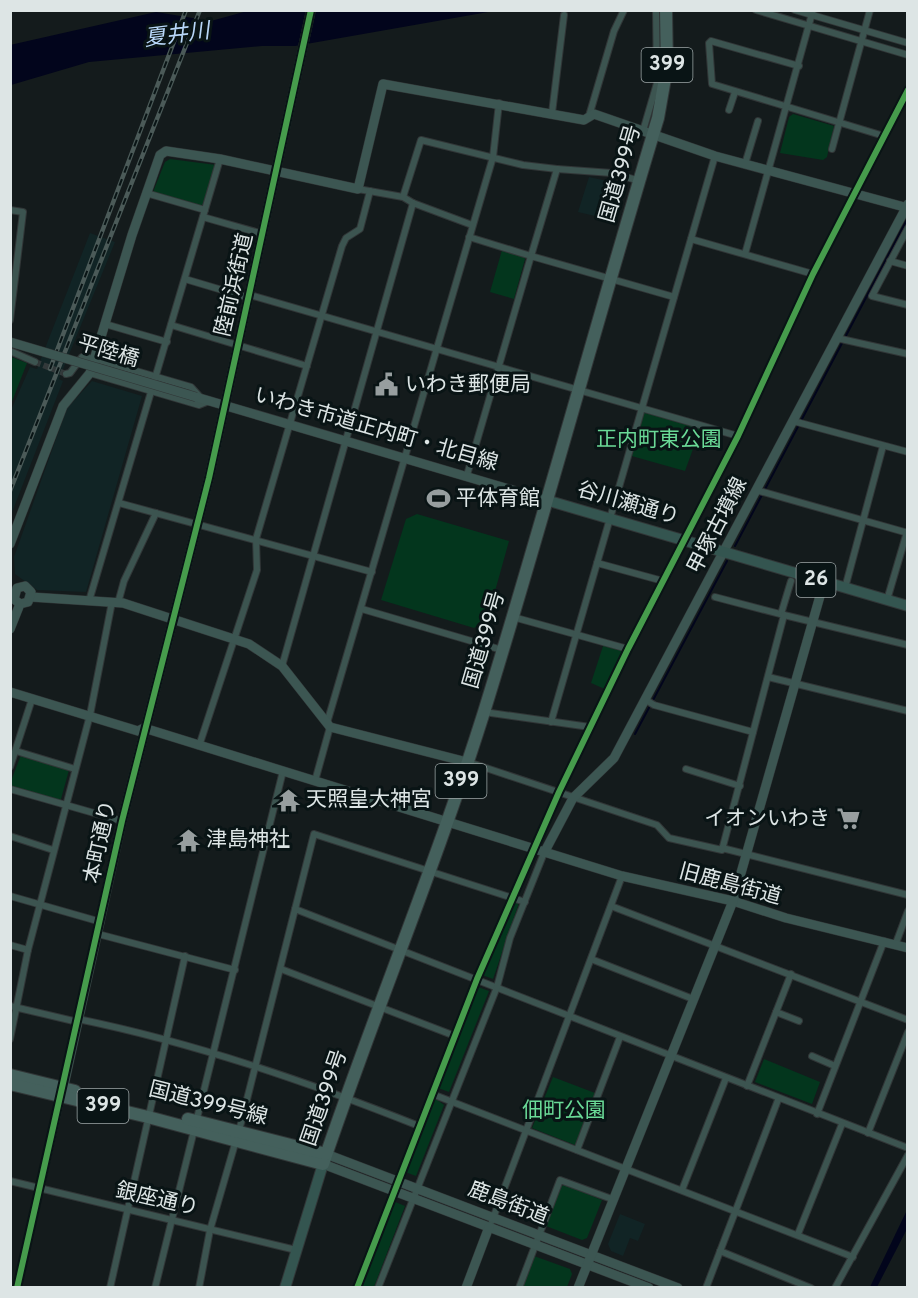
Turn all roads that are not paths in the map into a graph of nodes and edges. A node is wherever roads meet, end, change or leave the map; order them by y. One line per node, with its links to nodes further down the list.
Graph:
1 (311, 10): 35 (street, 陸前浜街道)
2 (624, 10): 23 (street)
3 (657, 10): 26 (street)
4 (666, 10): 26 (highway, 国道399号 / 399)
5 (756, 10): 8 (street)
6 (795, 10): 9 (street)
7 (870, 10): 12 (street)
8 (766, 12): 11 (street)
9 (812, 13): 11 (street); 12 (street)
10 (564, 15): 22 (street)
11 (809, 26): 13 (street); 16 (street)
12 (864, 30): 13 (street); 14 (street)
13 (861, 41): 15 (street); 25 (street)
14 (908, 43)
15 (908, 55)
16 (799, 66): 18 (street); 20 (street)
17 (908, 90): 27 (street)
18 (735, 92): 20 (street); 21 (street)
19 (499, 102): 22 (street); 30 (street); 37 (street)
20 (787, 108): 25 (street); 34 (street)
21 (729, 110)
22 (552, 113): 23 (street)
23 (589, 116): 26 (street)
24 (758, 121): 32 (street)
25 (839, 123): 27 (street); 28 (street)
26 (648, 133): 29 (street); 36 (highway, 国道399号 / 399)
27 (884, 136): 40 (street)
28 (832, 149)
29 (715, 156): 32 (street); 50 (street)
30 (493, 157): 33 (street); 41 (street); 46 (street)
31 (220, 159): 35 (street); 39 (street); 45 (street)
32 (745, 164): 34 (street)
33 (556, 170): 36 (street); 52 (street)
34 (770, 171): 40 (street); 51 (street)
35 (278, 172): 37 (street); 48 (street, 陸前浜街道)
36 (640, 181): 57 (highway, 国道399号 / 399)
37 (358, 189): 38 (street)
38 (370, 191): 41 (street); 62 (street)
39 (146, 193): 45 (street); 64 (street)
40 (853, 194): 43 (street); 56 (street)
41 (403, 197): 42 (street)
42 (412, 204): 46 (street); 66 (street)
43 (907, 206): 54 (street, 甲塚古墳線)
44 (10, 210): 63 (street)
45 (204, 214): 48 (street); 58 (street)
46 (472, 225): 49 (street)
47 (908, 228): 53 (street)
48 (264, 234): 59 (street, 陸前浜街道)
49 (468, 237): 52 (street); 71 (street)
50 (691, 239): 51 (street); 60 (street)
51 (745, 254): 56 (street)
52 (531, 256): 57 (street); 77 (street)
53 (890, 261): 54 (street); 55 (street)
54 (882, 265): 61 (street); 67 (street, 甲塚古墳線)
55 (908, 266)
56 (813, 274): 88 (street)
57 (611, 278): 60 (street); 82 (highway, 国道399号 / 399)
58 (185, 279): 59 (street); 65 (street)
59 (250, 296): 62 (street); 70 (street, 陸前浜街道)
60 (674, 297): 85 (street)
61 (908, 305)
62 (322, 316): 66 (street); 76 (street)
63 (10, 320)
64 (105, 324): 69 (street); 74 (street)
65 (171, 325): 69 (street); 70 (street)
66 (377, 332): 71 (street); 89 (street)
67 (841, 338): 73 (street); 87 (street, 甲塚古墳線)
68 (10, 342): 83 (street, 平陸橋, bridge)
69 (166, 342): 80 (street)
70 (238, 345): 76 (street); 84 (street, 陸前浜街道)
71 (436, 349): 77 (street); 92 (street)
72 (10, 351): 75 (street)
73 (908, 354)
74 (95, 359): 78 (street); 79 (street); 80 (street)
75 (35, 362)
76 (307, 366): 86 (street)
77 (498, 368): 82 (street); 93 (street)
78 (90, 373): 81 (street); 104 (street)
79 (66, 374)
80 (156, 376): 81 (street); 83 (street)
81 (152, 391): 83 (street); 96 (street)
82 (578, 391): 85 (street); 95 (highway, 国道399号 / 399)
83 (203, 399): 84 (street, いわき市道正内町・北目線)
84 (224, 405): 86 (street, いわき市道正内町・北目線); 100 (street, 本町通り)
85 (640, 409): 88 (street); 98 (street)
86 (290, 423): 89 (street, いわき市道正内町・北目線); 102 (street)
87 (797, 423): 90 (street); 94 (street, 甲塚古墳線)
88 (738, 436): 103 (street)
89 (347, 440): 92 (street, いわき市道正内町・北目線); 106 (street)
90 (884, 446): 91 (street); 99 (street)
91 (908, 452)
92 (405, 457): 93 (street, いわき市道正内町・北目線); 108 (street)
93 (467, 475): 95 (street, いわき市道正内町・北目線)
94 (761, 492): 99 (street); 105 (street, 甲塚古墳線)
95 (546, 500): 98 (main road, 谷川瀬通り / 26); 123 (highway, 国道399号 / 399)
96 (119, 503): 97 (street); 117 (street)
97 (156, 513): 100 (street); 118 (street)
98 (609, 519): 103 (main road, 谷川瀬通り / 26); 107 (street)
99 (864, 520): 101 (street); 113 (street)
100 (198, 524): 102 (street); 124 (street, 本町通り)
101 (907, 532): 116 (street)
102 (256, 539): 106 (street); 128 (street)
103 (685, 541): 105 (main road, 谷川瀬通り / 26); 109 (street)
104 (10, 543)
105 (724, 554): 111 (main road, 谷川瀬通り / 26); 137 (street, 甲塚古墳線)
106 (314, 556): 108 (street); 132 (street)
107 (597, 563): 109 (street); 127 (street)
108 (372, 572): 121 (street)
109 (663, 581): 130 (street)
110 (791, 581): 122 (street)
111 (824, 582): 113 (main road, 谷川瀬通り / 26); 125 (street)
112 (12, 587): 114 (street); 120 (street)
113 (845, 588): 116 (main road, 谷川瀬通り / 26)
114 (31, 597): 117 (street); 120 (street)
115 (715, 597): 122 (street)
116 (887, 600): 119 (main road, 谷川瀬通り / 26)
117 (89, 601): 118 (street)
118 (115, 602): 124 (street); 140 (street)
119 (908, 606)
120 (16, 608): 126 (street)
121 (362, 609): 131 (street); 142 (street)
122 (783, 614): 125 (street); 133 (street)
123 (512, 617): 127 (street); 131 (highway, 国道399号 / 399)
124 (173, 619): 128 (street); 144 (street, 本町通り)
125 (812, 622): 129 (street); 134 (street)
126 (10, 629)
127 (577, 634): 130 (street); 141 (street)
128 (233, 639): 132 (street); 146 (street)
129 (908, 645)
130 (628, 649): 143 (street)
131 (502, 650): 139 (highway, 国道399号 / 399)
132 (282, 666): 142 (street)
133 (768, 677): 134 (street); 145 (street)
134 (795, 682): 138 (street); 166 (street)
135 (10, 693): 136 (street)
136 (32, 699): 140 (street); 147 (street)
137 (646, 700): 145 (street); 157 (street, 甲塚古墳線)
138 (908, 711)
139 (484, 712): 141 (street); 148 (highway, 国道399号 / 399)
140 (90, 715): 144 (street); 150 (street)
141 (551, 722): 143 (street)
142 (329, 725): 148 (street); 153 (street)
143 (590, 727): 156 (street)
144 (144, 728): 146 (street); 159 (street, 本町通り)
145 (753, 732): 154 (street)
146 (199, 746): 152 (street)
147 (16, 751): 149 (street); 150 (street)
148 (467, 762): 156 (street); 160 (highway, 国道399号 / 399)
149 (10, 767)
150 (75, 769): 158 (street)
151 (686, 769): 154 (street)
152 (283, 771): 153 (street); 190 (street)
153 (315, 781): 160 (street)
154 (740, 786): 162 (street)
155 (10, 789): 158 (street)
156 (559, 792): 157 (street); 163 (street)
157 (573, 798): 162 (street); 165 (street, 甲塚古墳線)
158 (64, 806): 159 (street); 164 (street)
159 (122, 821): 178 (street, 本町通り)
160 (446, 822): 163 (street); 167 (highway, 国道399号 / 399)
161 (10, 836): 164 (street)
162 (722, 848): 166 (street)
163 (534, 849): 165 (street, 旧鹿島街道); 171 (street)
164 (53, 850): 174 (street)
165 (544, 853): 168 (street, 旧鹿島街道); 173 (street)
166 (747, 853): 169 (street); 172 (street)
167 (430, 870): 171 (street); 176 (street); 185 (highway, 国道399号 / 399)
168 (622, 876): 172 (street, 旧鹿島街道); 175 (street)
169 (908, 895)
170 (10, 896): 174 (street)
171 (514, 898): 173 (street); 192 (street)
172 (733, 901): 180 (street, 旧鹿島街道); 183 (street)
173 (525, 902): 193 (street)
174 (40, 905): 178 (street); 186 (street)
175 (611, 906): 183 (street); 188 (street)
176 (295, 909): 185 (street); 189 (street)
177 (908, 911): 181 (street)
178 (100, 922): 179 (street, 本町通り)
179 (98, 934): 187 (street); 200 (street, 本町通り)
180 (885, 941): 181 (street, 旧鹿島街道); 195 (street)
181 (896, 944): 184 (street, 旧鹿島街道)
182 (10, 945): 186 (street)
183 (715, 947): 191 (street); 194 (street)
184 (908, 948)
185 (400, 949): 192 (street); 197 (highway, 国道399号 / 399)
186 (28, 950): 196 (street)
187 (185, 956): 190 (street); 206 (street)
188 (591, 959): 194 (street); 199 (street)
189 (281, 969): 197 (street); 211 (street)
190 (235, 970): 208 (street)
191 (791, 974): 195 (street); 198 (street)
192 (477, 979): 193 (street); 204 (street)
193 (497, 987): 199 (street); 220 (street)
194 (693, 999): 210 (street)
195 (860, 1001): 201 (street); 212 (street)
196 (13, 1006): 200 (street); 207 (street)
197 (379, 1007): 204 (street); 219 (highway, 国道399号 / 399)
198 (776, 1012): 202 (street); 216 (street)
199 (570, 1017): 205 (street); 227 (street)
200 (78, 1020): 206 (street); 217 (street, 本町通り)
201 (908, 1020)
202 (799, 1021)
203 (908, 1032): 228 (street)
204 (455, 1036): 218 (street)
205 (620, 1037): 210 (street); 231 (street)
206 (166, 1039): 208 (street); 222 (street)
207 (10, 1040)
208 (214, 1054): 211 (street); 225 (street)
209 (812, 1056): 212 (street)
210 (671, 1057): 214 (street); 234 (street)
211 (256, 1065): 219 (street); 229 (street)
212 (835, 1065): 223 (street)
213 (10, 1075): 217 (highway, 国道399号線 / 399)
214 (726, 1078): 216 (street); 239 (street)
215 (10, 1084): 217 (highway, 国道399号線 / 399)
216 (747, 1086): 221 (street)
217 (62, 1092): 222 (highway, 国道399号線 / 399); 238 (street, 本町通り)
218 (432, 1094): 220 (street); 226 (street)
219 (346, 1097): 226 (street); 233 (highway, 国道399号 / 399)
220 (450, 1100): 227 (street); 237 (street)
221 (778, 1100): 223 (street); 244 (street)
222 (149, 1114): 225 (highway, 国道399号線 / 399); 243 (street)
223 (816, 1114): 224 (street)
224 (842, 1124): 228 (street); 249 (street)
225 (196, 1126): 229 (highway, 国道399号線 / 399); 245 (street)
226 (418, 1126): 236 (street)
227 (525, 1130): 231 (street); 246 (street)
228 (868, 1133): 230 (street)
229 (237, 1136): 233 (highway, 国道399号線 / 399); 247 (street)
230 (908, 1148)
231 (577, 1150): 234 (street)
232 (908, 1155): 253 (street)
233 (324, 1159): 236 (street, 鹿島街道); 240 (street, 鹿島街道); 251 (main road)
234 (626, 1168): 239 (street); 254 (street)
235 (10, 1181): 238 (street, 銀座通り)
236 (398, 1181): 237 (street, 鹿島街道); 240 (street)
237 (416, 1188): 241 (street); 246 (street, 鹿島街道)
238 (39, 1190): 243 (street, 銀座通り); 255 (street, 本町通り)
239 (682, 1190): 244 (street)
240 (394, 1191): 241 (street, 鹿島街道); 260 (street)
241 (412, 1198): 246 (street, 鹿島街道); 261 (street)
242 (609, 1198): 248 (street)
243 (128, 1210): 245 (street, 銀座通り); 256 (street)
244 (735, 1210): 249 (street); 252 (street)
245 (172, 1221): 247 (street, 銀座通り); 257 (street)
246 (491, 1222): 248 (street, 鹿島街道); 250 (street, 鹿島街道); 262 (street)
247 (210, 1230): 251 (street, 銀座通り); 258 (street)
248 (539, 1234): 250 (street); 254 (street, 鹿島街道)
249 (798, 1234): 253 (street)
250 (535, 1244): 254 (street, 鹿島街道); 263 (street)
251 (296, 1250): 259 (main road)
252 (720, 1251): 267 (street); 268 (street)
253 (853, 1257): 269 (street)
254 (590, 1259): 264 (street); 265 (street, 鹿島街道); 266 (street, 鹿島街道)
255 (17, 1287)
256 (110, 1287)
257 (155, 1287)
258 (198, 1287)
259 (288, 1287)
260 (357, 1287)
261 (378, 1287)
262 (466, 1287)
263 (519, 1287)
264 (578, 1287)
265 (649, 1287)
266 (678, 1287)
267 (706, 1287)
268 (811, 1287)
269 (835, 1287)

